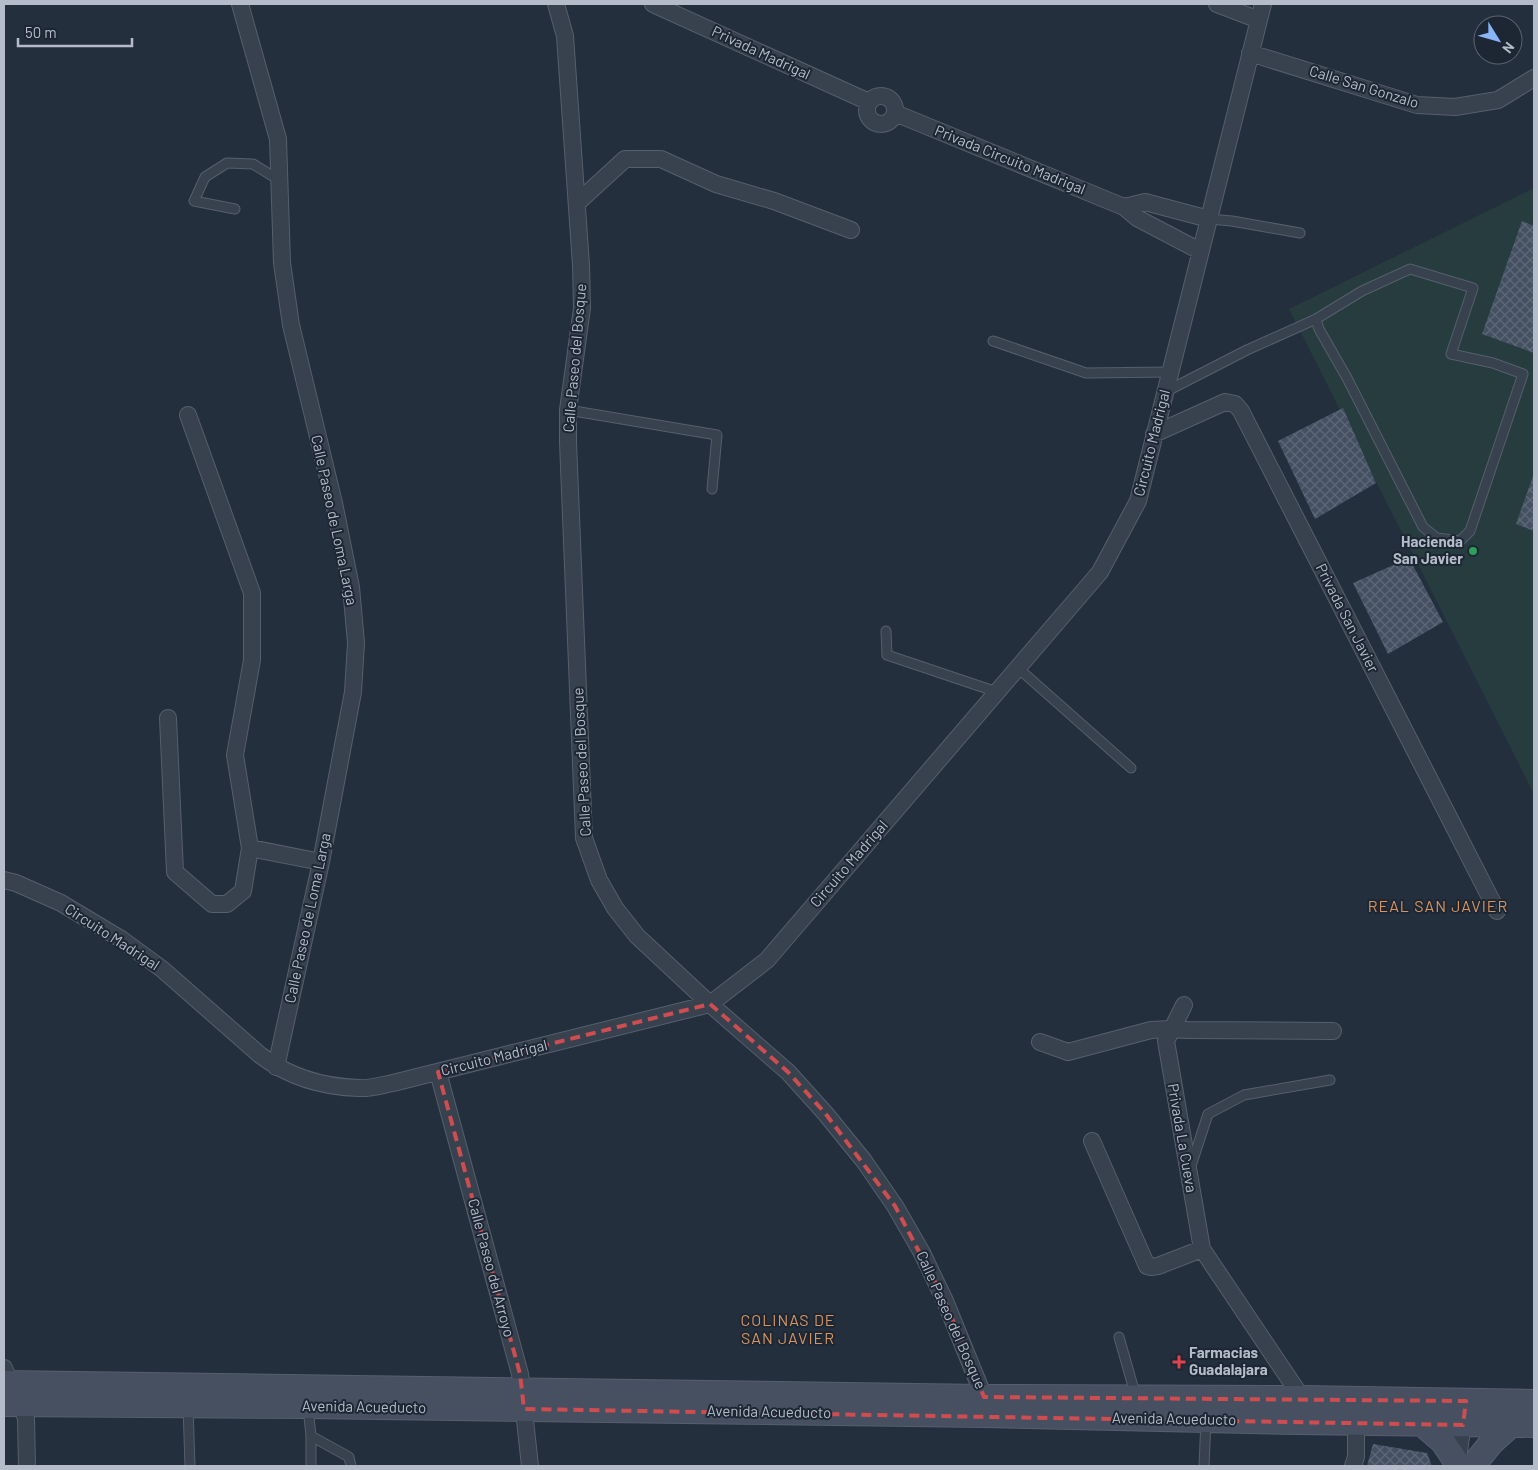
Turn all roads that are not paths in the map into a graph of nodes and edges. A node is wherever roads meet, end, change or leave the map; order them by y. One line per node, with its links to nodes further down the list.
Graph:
1 (240, 4): 10 (street, Calle Paseo de Loma Larga)
2 (556, 4): 11 (street, Calle Paseo del Bosque)
3 (653, 4): 9 (street, Privada Madrigal)
4 (1217, 4): 6 (street)
5 (1263, 4): 6 (street, Circuito Madrigal)
6 (1259, 20): 7 (street, Circuito Madrigal)
7 (1250, 53): 8 (street, Calle San Gonzalo); 14 (street, Circuito Madrigal)
8 (1534, 78)
9 (895, 113): 12 (street, Privada Circuito Madrigal)
10 (279, 180): 13 (lane); 32 (street, Calle Paseo de Loma Larga)
11 (577, 203): 15 (street); 22 (street, Calle Paseo del Bosque)
12 (1124, 207): 14 (street); 17 (street, Privada Circuito Madrigal)
13 (235, 209)
14 (1209, 218): 16 (lane); 17 (street, Circuito Madrigal)
15 (851, 230)
16 (1300, 233)
17 (1200, 251): 20 (street, Circuito Madrigal)
18 (1316, 319): 18 (lane); 21 (lane)
19 (993, 341): 20 (lane)
20 (1170, 372): 21 (street, Circuito Madrigal)
21 (1165, 392): 24 (street, Circuito Madrigal)
22 (568, 410): 25 (lane); 35 (street, Calle Paseo del Bosque)
23 (188, 415): 31 (street)
24 (1154, 434): 27 (street, Circuito Madrigal); 34 (street, Privada San Javier)
25 (712, 489)
26 (886, 631): 28 (lane)
27 (1018, 668): 28 (street, Circuito Madrigal); 30 (lane)
28 (996, 692): 35 (street, Circuito Madrigal)
29 (168, 718): 31 (street)
30 (1131, 768)
31 (250, 848): 32 (street)
32 (321, 862): 40 (street, Calle Paseo de Loma Larga)
33 (4, 880): 40 (street, Circuito Madrigal)
34 (1497, 910)
35 (710, 1004): 41 (street, Circuito Madrigal); 56 (street, Calle Paseo del Bosque)
36 (1184, 1005): 37 (street, Privada La Cueva)
37 (1171, 1029): 38 (street); 39 (street); 44 (street, Privada La Cueva)
38 (1333, 1032)
39 (1040, 1042)
40 (276, 1067): 41 (street, Circuito Madrigal)
41 (438, 1072): 51 (street, Calle Paseo del Arroyo)
42 (1330, 1080): 44 (lane)
43 (1092, 1142): 45 (street)
44 (1188, 1173): 45 (street, Privada La Cueva)
45 (1202, 1249): 49 (street, Privada La Cueva)
46 (1119, 1337): 48 (lane)
47 (8, 1388): 51 (main road, Avenida Acueducto); 54 (main road, Avenida Acueducto); 66 (street)
48 (1136, 1397): 49 (main road, Avenida Acueducto); 56 (main road, Avenida Acueducto)
49 (1302, 1398): 50 (main road, Avenida Acueducto)
50 (1329, 1398): 52 (main road, Avenida Acueducto); 58 (main road)
51 (523, 1400): 55 (main road, Avenida Acueducto); 56 (main road, Avenida Acueducto); 70 (street, Calle Paseo del Arroyo)
52 (1475, 1401): 53 (main road, Avenida Acueducto); 61 (street)
53 (1534, 1402)
54 (188, 1405): 55 (main road, Avenida Acueducto); 67 (lane)
55 (308, 1406): 64 (lane)
56 (985, 1406): 57 (main road, Avenida Acueducto)
57 (1206, 1420): 58 (main road, Avenida Acueducto); 71 (lane)
58 (1327, 1422): 59 (main road, Avenida Acueducto)
59 (1356, 1423): 60 (main road, Avenida Acueducto); 72 (street)
60 (1422, 1424): 61 (main road, Avenida Acueducto); 65 (main road)
61 (1472, 1425): 62 (main road, Avenida Acueducto); 65 (street)
62 (1510, 1425): 63 (main road, Avenida Acueducto); 65 (main road)
63 (1534, 1425)
64 (311, 1436): 68 (lane); 69 (lane)
65 (1466, 1465)
66 (27, 1466)
67 (190, 1466)
68 (311, 1466)
69 (351, 1466)
70 (530, 1466)
71 (1204, 1466)
72 (1354, 1466)

